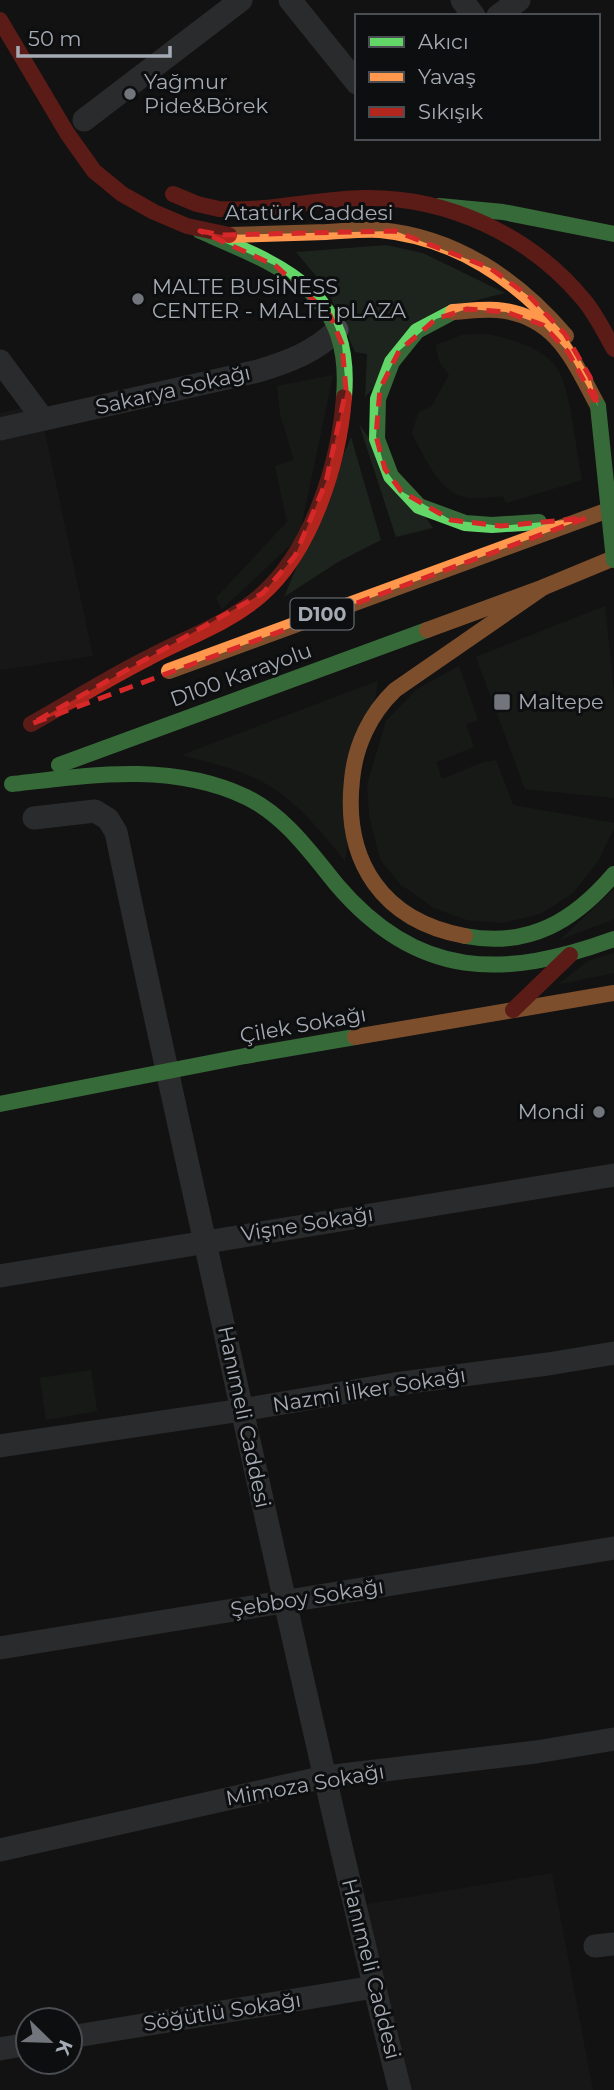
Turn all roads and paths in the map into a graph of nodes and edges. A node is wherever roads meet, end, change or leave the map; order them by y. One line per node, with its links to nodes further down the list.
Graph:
1 (241, 0): 9 (street)
2 (290, 0): 8 (street)
3 (461, 0): 5 (street)
4 (519, 0): 6 (street)
5 (472, 14)
6 (501, 14)
7 (0, 20): 12 (main road, Atatürk Caddesi)
8 (355, 81)
9 (84, 120)
10 (161, 188): 11 (main road, Atatürk Caddesi)
11 (439, 206): 13 (main road); 15 (main road, Atatürk Caddesi)
12 (200, 231): 14 (main road); 17 (main road, Atatürk Caddesi)
13 (614, 234)
14 (337, 330): 18 (street, Sakarya Sokağı); 25 (main road)
15 (614, 349)
16 (0, 361): 18 (street)
17 (598, 406): 21 (main road); 22 (main road, bridge)
18 (43, 419): 19 (street, Sakarya Sokağı)
19 (0, 429)
20 (614, 508): 21 (main road, D100 Karayolu / D100)
21 (586, 518): 24 (main road, D100 Karayolu / D100)
22 (614, 559): 23 (main road, D100 Karayolu / D100)
23 (544, 587): 26 (main road, D100 Karayolu / D100); 28 (main road)
24 (160, 675)
25 (134, 684)
26 (6, 787): 30 (main road)
27 (34, 818): 33 (street, Hanımeli Caddesi)
28 (614, 874)
29 (614, 939): 30 (main road)
30 (570, 955): 32 (main road)
31 (614, 993): 32 (main road, Çilek Sokağı)
32 (513, 1010): 33 (main road, Çilek Sokağı)
33 (166, 1071): 34 (main road, Çilek Sokağı); 36 (street, Hanımeli Caddesi)
34 (0, 1104)
35 (614, 1175): 36 (street, Vişne Sokağı)
36 (205, 1241): 37 (street, Vişne Sokağı); 39 (street, Hanımeli Caddesi)
37 (0, 1276)
38 (614, 1353): 39 (street, Nazmi İlker Sokağı)
39 (243, 1410): 40 (street, Nazmi İlker Sokağı); 42 (street, Hanımeli Caddesi)
40 (0, 1446)
41 (614, 1548): 42 (street, Şebboy Sokağı)
42 (285, 1602): 43 (street, Şebboy Sokağı); 45 (street, Hanımeli Caddesi)
43 (0, 1648)
44 (614, 1739): 45 (street, Mimoza Sokağı)
45 (325, 1777): 46 (street, Mimoza Sokağı); 47 (street, Hanımeli Caddesi)
46 (0, 1850)
47 (374, 1986): 48 (street, Söğütlü Sokağı); 49 (street, Hanımeli Caddesi)
48 (84, 2035)
49 (400, 2090)

